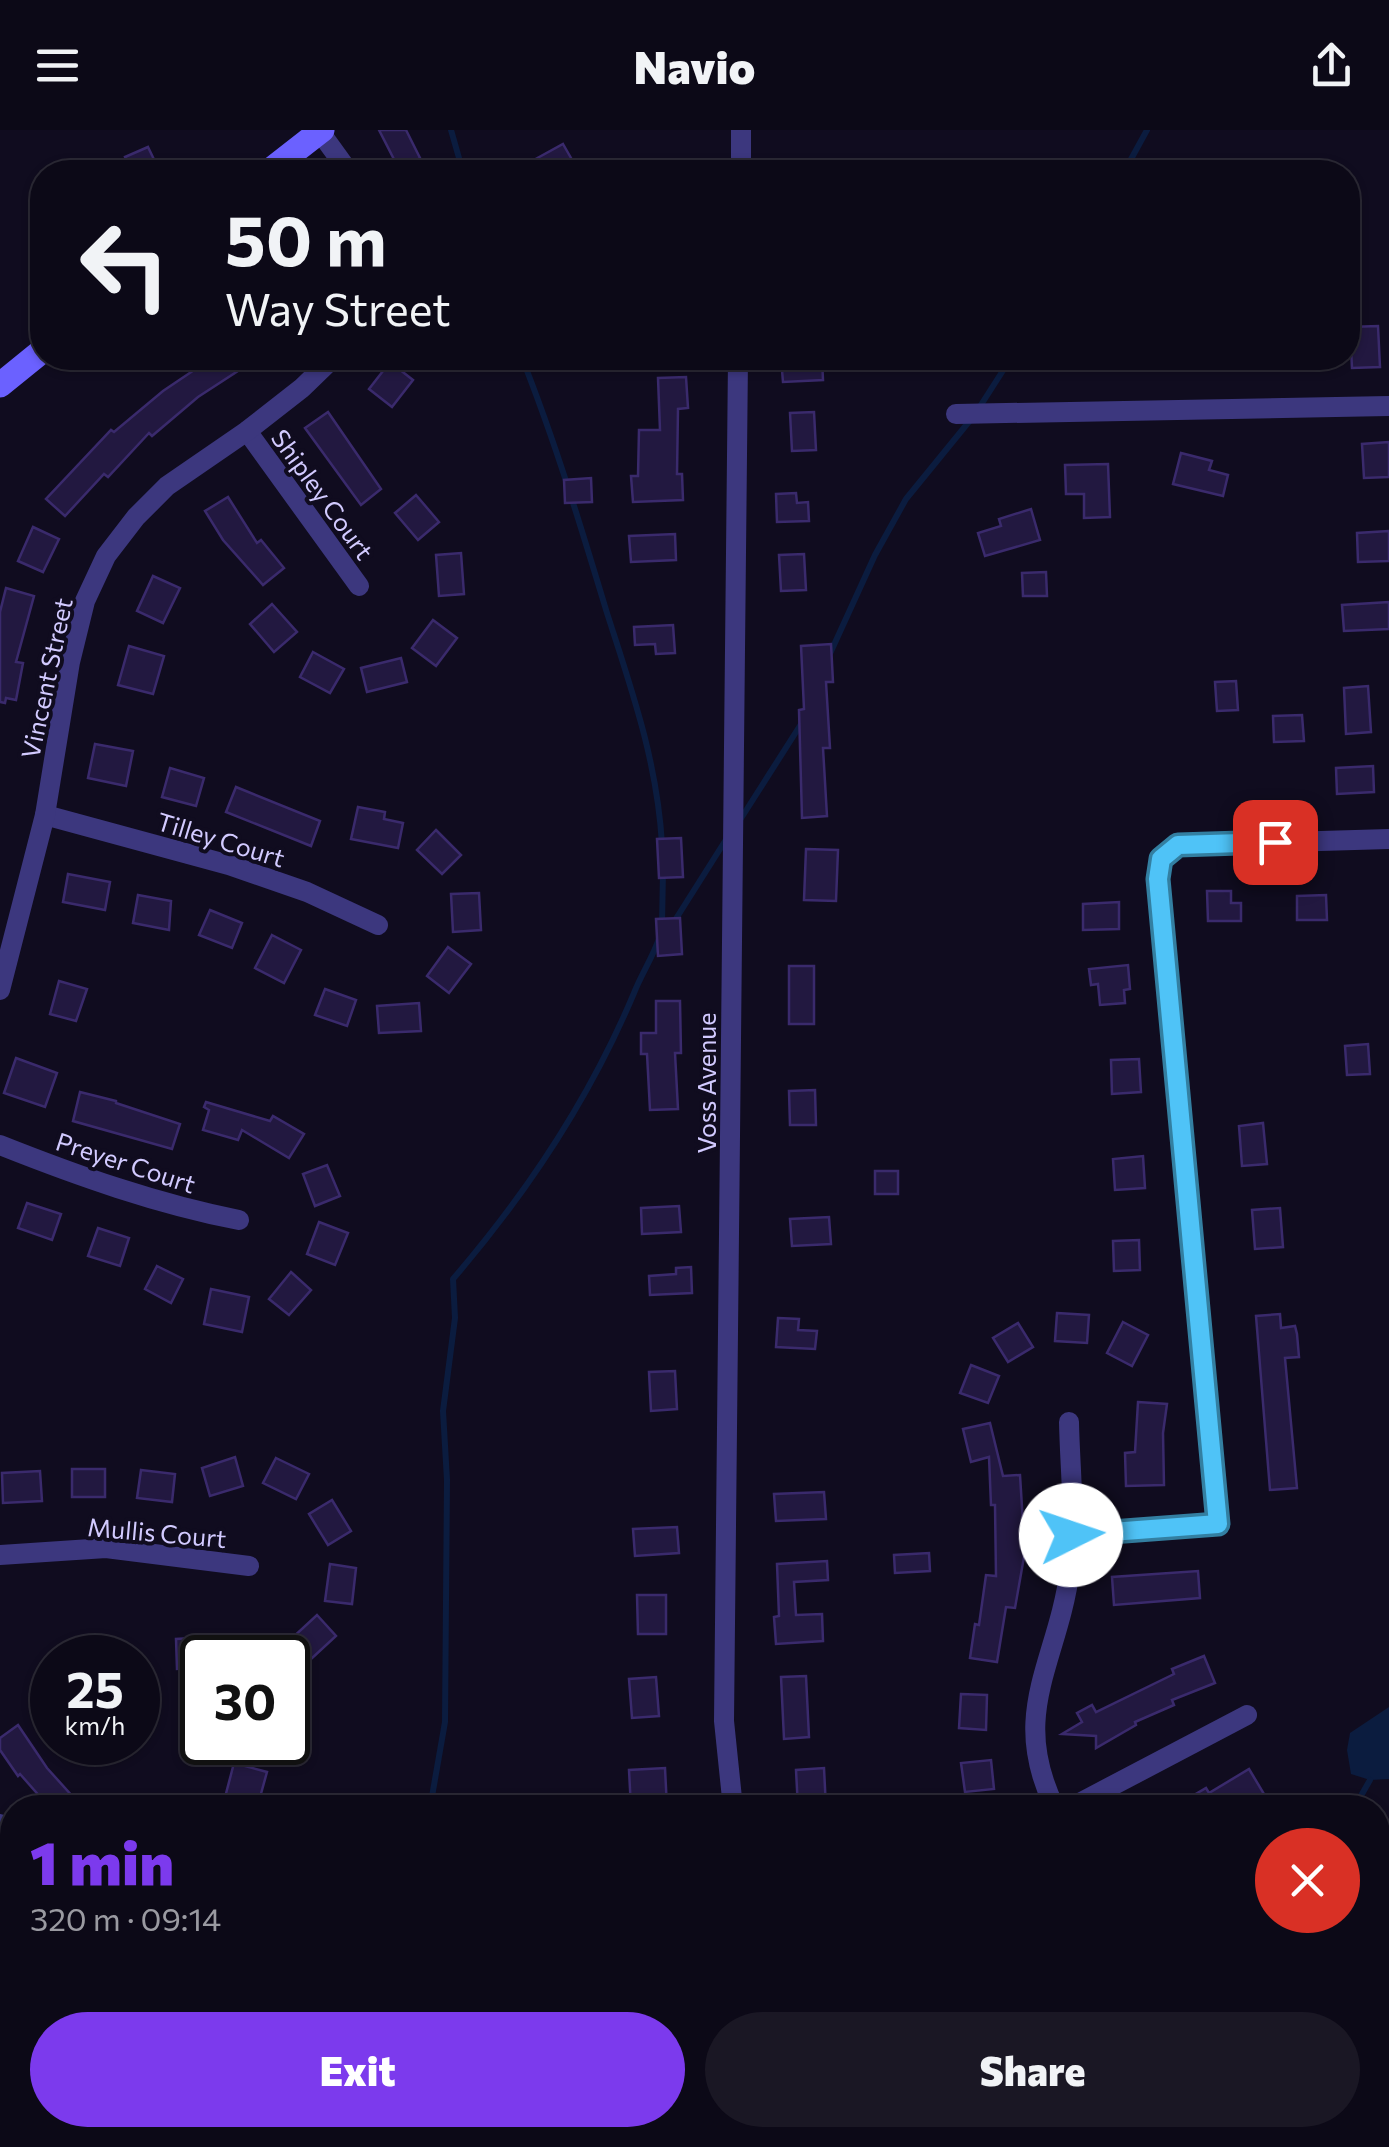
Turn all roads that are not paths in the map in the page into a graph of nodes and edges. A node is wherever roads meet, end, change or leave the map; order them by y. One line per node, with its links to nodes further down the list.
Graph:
1 (741, 130): 5 (street)
2 (321, 131): 3 (main road); 4 (street)
3 (284, 160)
4 (341, 160)
5 (741, 160)
6 (30, 361): 9 (main road)
7 (321, 370): 12 (street, Vincent Street)
8 (738, 370): 25 (street, Voss Avenue)
9 (0, 386)
10 (1389, 406): 11 (street)
11 (956, 414)
12 (247, 431): 13 (street, Shipley Court); 14 (street, Vincent Street)
13 (359, 586)
14 (45, 815): 16 (street, Tilley Court); 17 (street, Vincent Street)
15 (1389, 839): 21 (street)
16 (378, 925)
17 (0, 990)
18 (0, 1145): 19 (street, Preyer Court)
19 (239, 1220)
20 (1068, 1422): 21 (street)
21 (1071, 1535): 26 (street)
22 (0, 1554): 23 (street, Mullis Court)
23 (250, 1566)
24 (1247, 1715): 27 (street)
25 (732, 1795)
26 (1050, 1795)
27 (1095, 1795)

